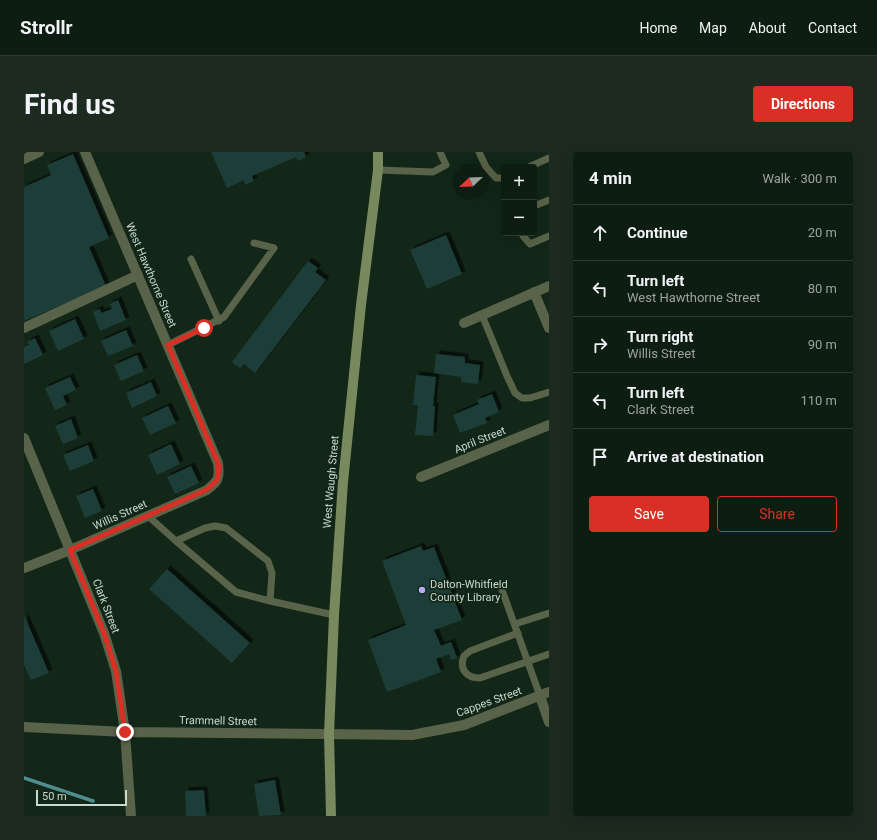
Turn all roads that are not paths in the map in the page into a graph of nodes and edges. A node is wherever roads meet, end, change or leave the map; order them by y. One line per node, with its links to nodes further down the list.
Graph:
1 (39, 152): 7 (street)
2 (85, 152): 17 (street, West Hawthorne Street)
3 (378, 152): 9 (street, West Waugh Street)
4 (440, 152): 9 (lane)
5 (479, 152): 10 (lane)
6 (549, 158): 8 (lane)
7 (24, 159)
8 (536, 164)
9 (378, 170): 38 (street, West Waugh Street)
10 (501, 178)
11 (549, 200): 12 (lane)
12 (537, 205)
13 (523, 236): 14 (lane)
14 (549, 236)
15 (254, 243): 21 (lane)
16 (191, 259): 21 (lane)
17 (138, 275): 23 (street); 25 (street, West Hawthorne Street)
18 (549, 286): 19 (street)
19 (534, 292): 20 (street); 24 (street)
20 (482, 315): 22 (street); 26 (lane)
21 (218, 321): 25 (lane)
22 (464, 323)
23 (24, 328)
24 (549, 328)
25 (168, 345): 29 (street, West Hawthorne Street)
26 (549, 392)
27 (549, 425): 30 (street, April Street)
28 (24, 438): 33 (street, Clark Street)
29 (220, 475): 31 (street, Willis Street)
30 (421, 477)
31 (148, 516): 32 (lane); 33 (street, Willis Street)
32 (176, 541): 36 (lane); 36 (lane)
33 (70, 550): 34 (street, Willis Street); 46 (street, Clark Street)
34 (24, 568)
35 (502, 590): 39 (lane)
36 (270, 601): 38 (lane)
37 (549, 613): 39 (lane)
38 (334, 615): 47 (street, West Waugh Street)
39 (515, 624): 40 (lane)
40 (518, 633): 42 (lane); 42 (lane)
41 (549, 654): 42 (lane)
42 (528, 662): 43 (lane)
43 (545, 694): 44 (street); 48 (street, Cappes Street)
44 (549, 722)
45 (24, 727): 46 (street, Trammell Street)
46 (125, 732): 47 (street, Trammell Street); 49 (street, Clark Street)
47 (329, 734): 48 (street, Trammell Street); 50 (street, West Waugh Street)
48 (412, 735)
49 (131, 816)
50 (331, 816)

